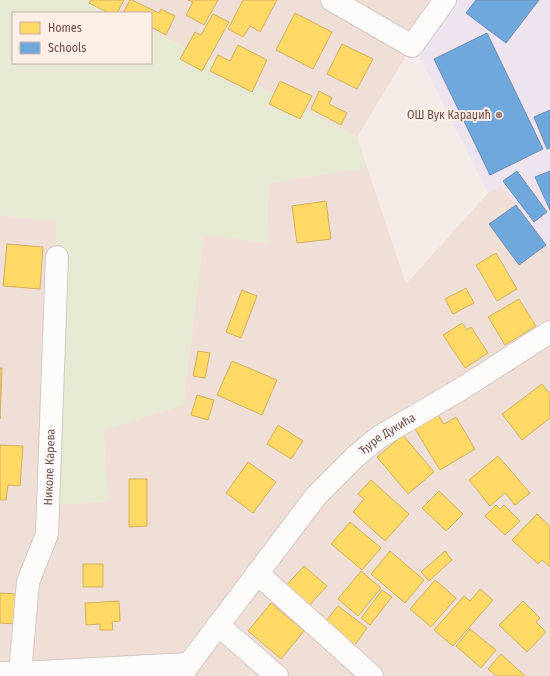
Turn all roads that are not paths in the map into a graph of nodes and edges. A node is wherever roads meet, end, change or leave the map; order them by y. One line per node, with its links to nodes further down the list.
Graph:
1 (332, 0): 2 (street)
2 (445, 0)
3 (57, 257): 8 (street, Николе Карева)
4 (550, 332): 5 (street, Ђуре Дукића)
5 (257, 573): 6 (street, Ђуре Дукића); 10 (street)
6 (218, 625): 7 (street, Ђуре Дукића); 9 (street)
7 (185, 670): 8 (street, Николе Карева)
8 (10, 673)
9 (277, 676)
10 (372, 676)

